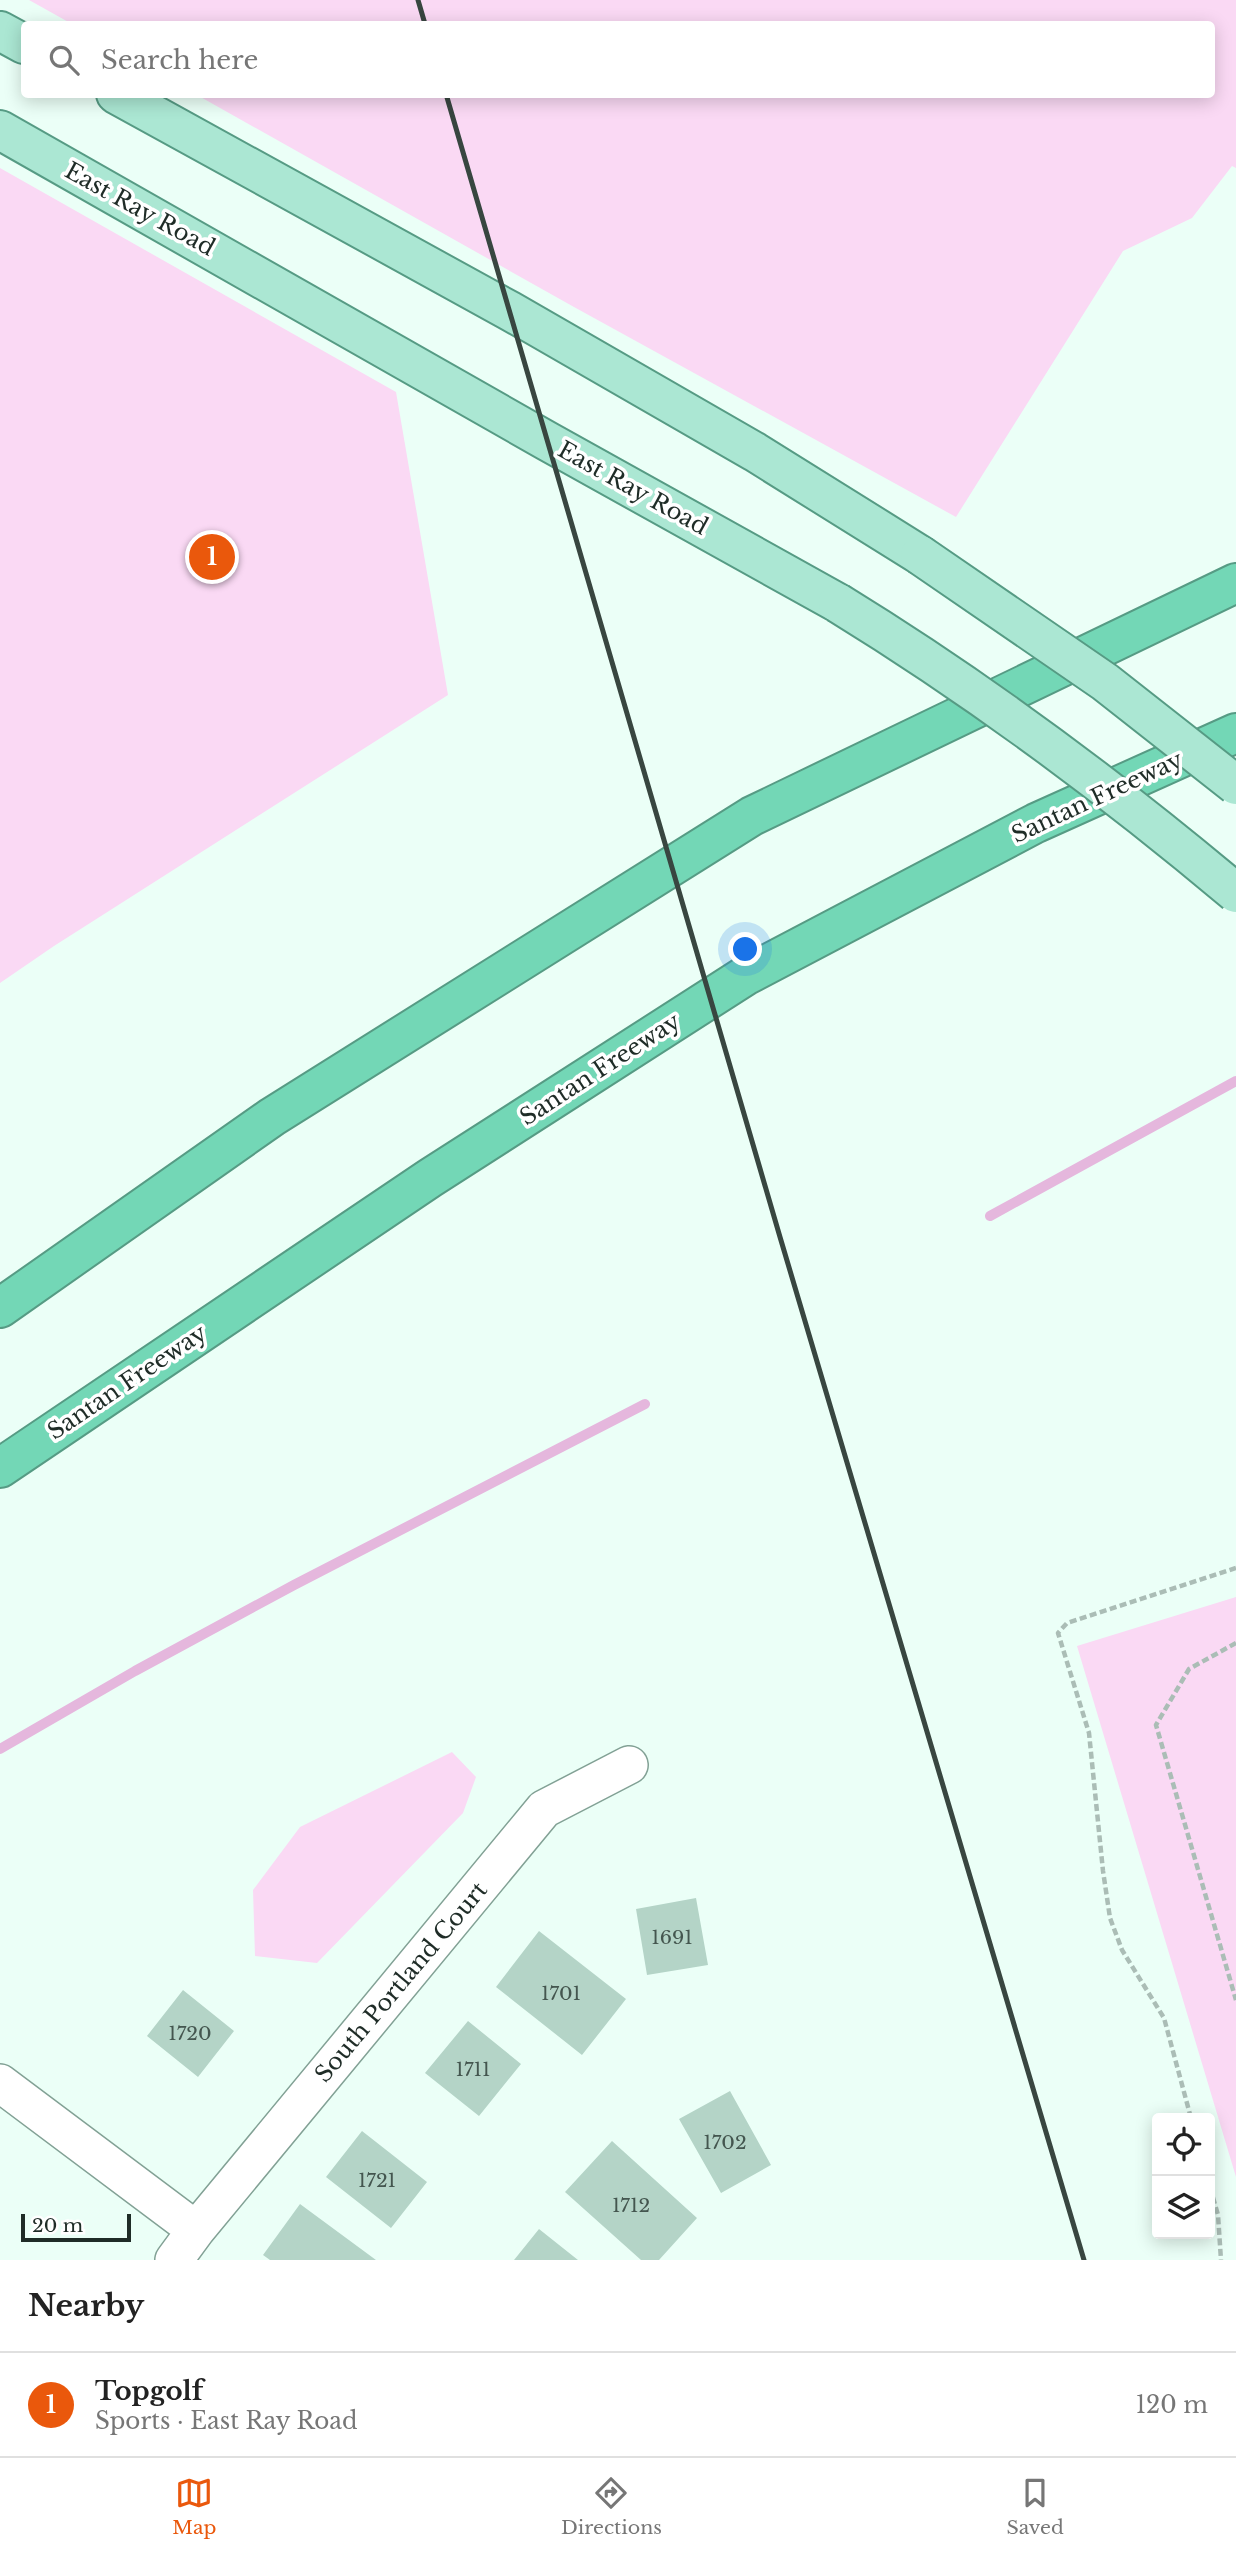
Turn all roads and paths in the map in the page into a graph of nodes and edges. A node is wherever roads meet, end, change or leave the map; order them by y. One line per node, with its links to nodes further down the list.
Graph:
1 (0, 30): 2 (main road)
2 (21, 42)
3 (123, 98): 7 (main road, bridge)
4 (0, 130): 8 (main road, East Ray Road, bridge)
5 (1236, 583): 9 (highway)
6 (1236, 733): 10 (highway, Santan Freeway)
7 (1236, 785)
8 (1236, 893)
9 (0, 1308)
10 (0, 1468)
11 (1236, 1568): 16 (path)
12 (1236, 1643): 14 (path)
13 (629, 1765): 18 (street, South Portland Court)
14 (1236, 2000)
15 (0, 2083): 18 (street)
16 (1190, 2113)
17 (1215, 2204): 20 (path)
18 (197, 2230): 19 (street, South Portland Court)
19 (174, 2260)
20 (1221, 2260)

